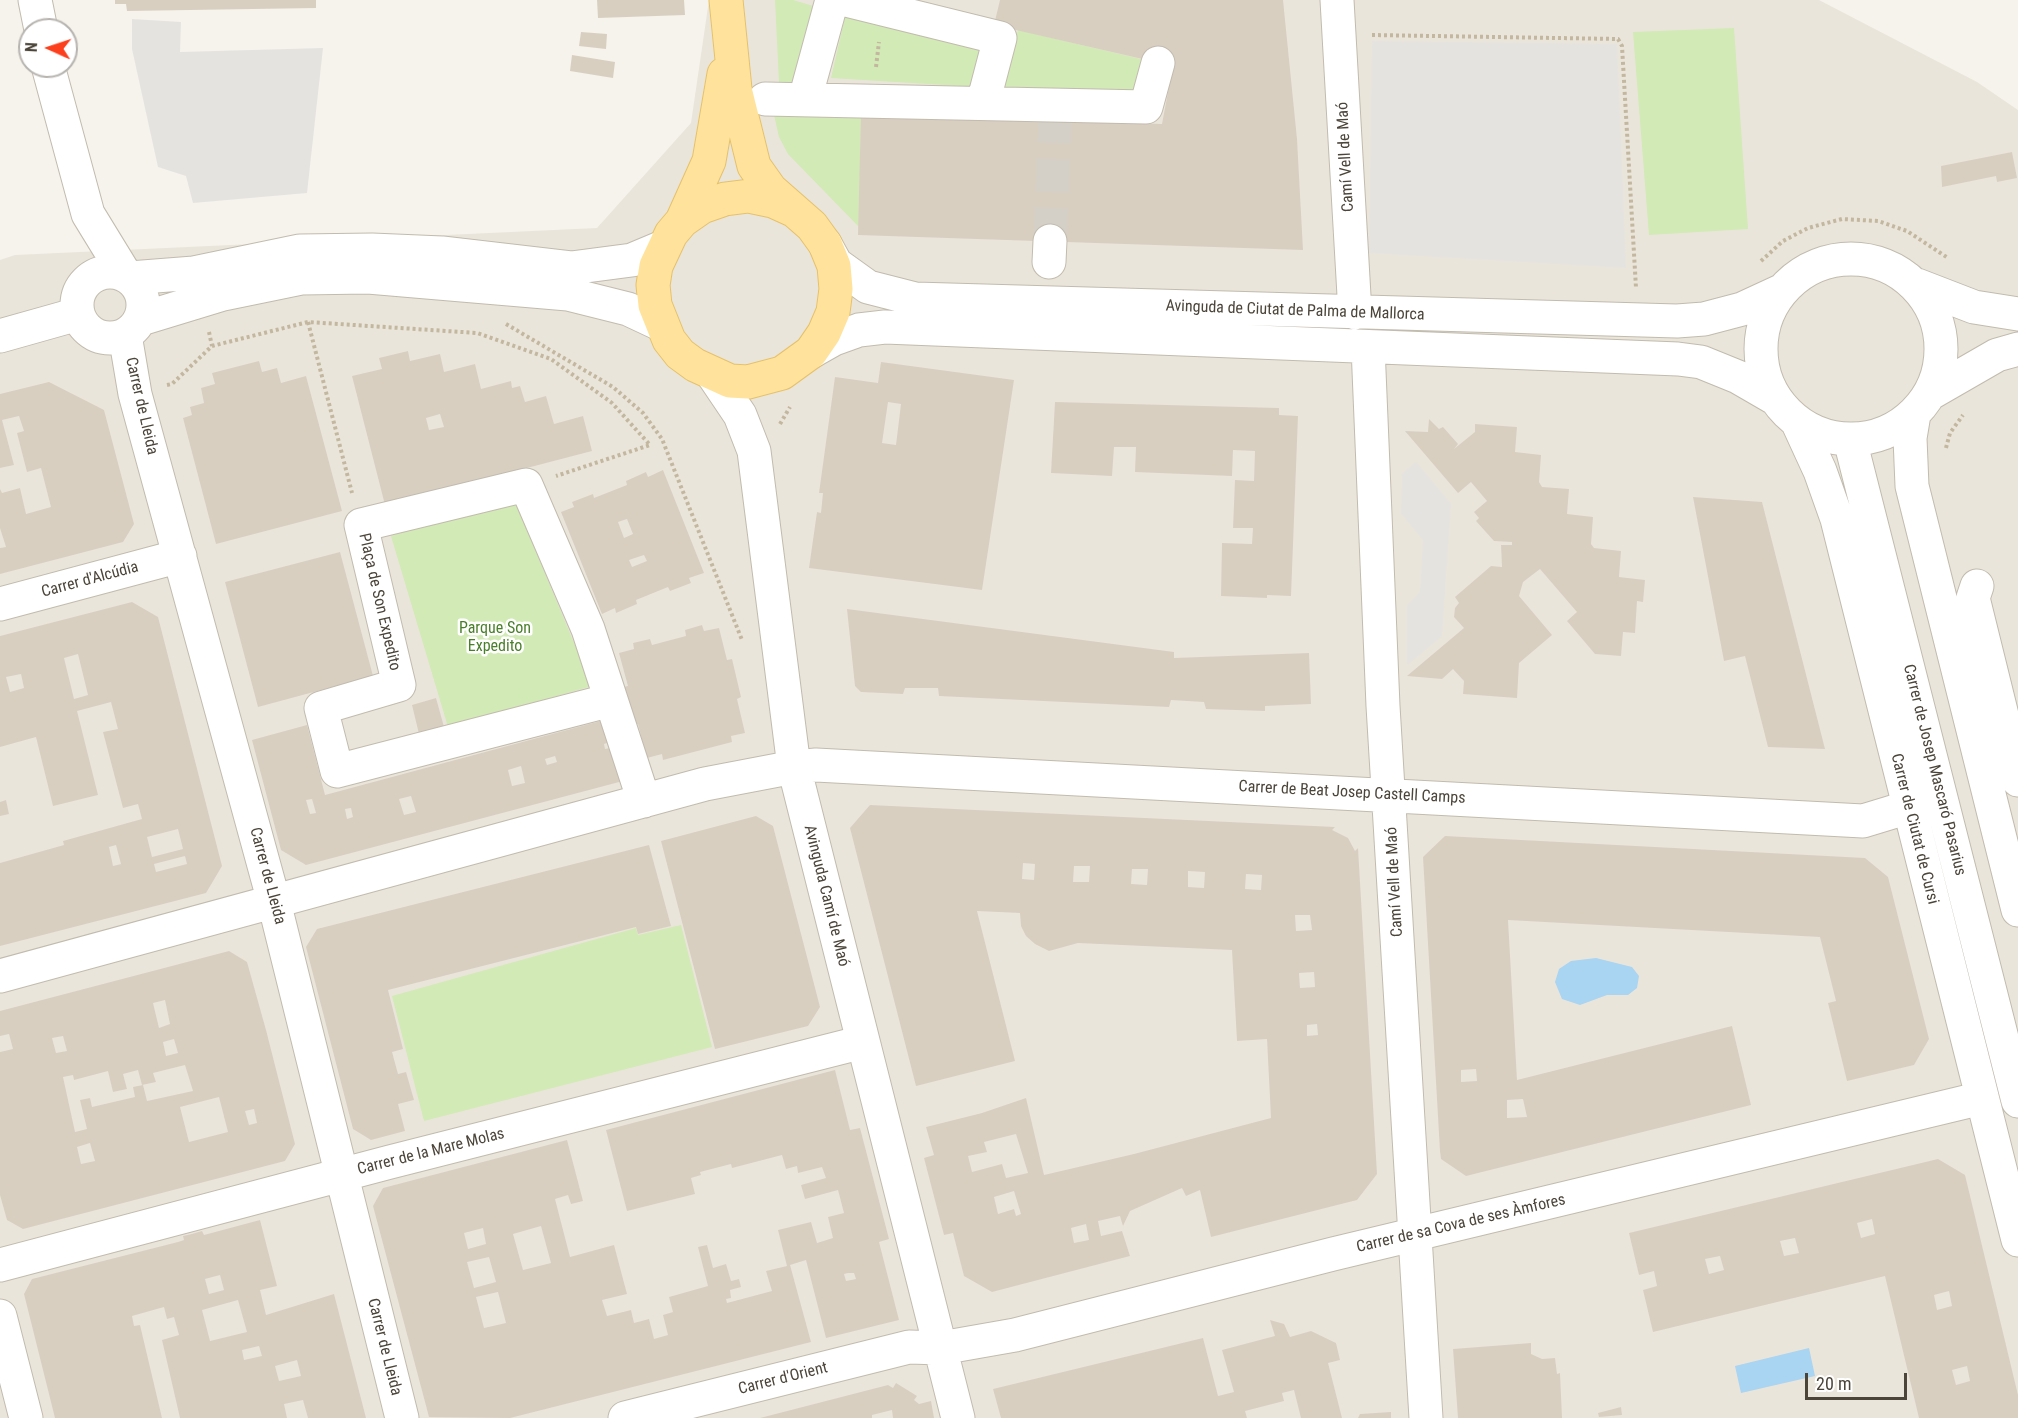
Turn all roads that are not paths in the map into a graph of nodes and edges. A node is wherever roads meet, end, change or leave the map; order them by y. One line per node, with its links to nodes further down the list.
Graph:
1 (35, 0): 6 (street)
2 (726, 0): 7 (main road)
3 (832, 0): 11 (street)
4 (846, 0): 12 (street)
5 (1337, 0): 22 (street, Camí Vell de Maó)
6 (38, 18)
7 (728, 37): 13 (main road); 15 (main road)
8 (1158, 63): 12 (street)
9 (51, 78): 14 (street)
10 (765, 99): 11 (street)
11 (805, 99): 12 (street)
12 (983, 103)
13 (795, 212): 15 (main road); 16 (main road)
14 (88, 214): 18 (street); 21 (street)
15 (682, 221): 17 (main road)
16 (825, 244): 22 (street, Avinguda de Ciutat de Palma de Mallorca); 29 (main road)
17 (663, 247): 18 (street); 24 (main road)
18 (128, 277): 21 (street); 25 (street)
19 (1917, 285): 20 (street); 23 (street); 31 (street)
20 (1781, 291): 22 (street, Avinguda de Ciutat de Palma de Mallorca); 32 (street)
21 (79, 302): 25 (street); 26 (street)
22 (1355, 313)
23 (2018, 314)
24 (660, 324): 25 (street); 30 (main road)
25 (133, 327): 34 (street, Carrer de Lleida)
26 (0, 336)
27 (1368, 347): 29 (street, Avinguda de Ciutat de Palma de Mallorca); 32 (street, Avinguda de Ciutat de Palma de Mallorca); 40 (street, Camí Vell de Maó)
28 (2018, 349): 31 (street)
29 (811, 352): 30 (main road)
30 (712, 375): 38 (street, Avinguda Camí de Maó)
31 (1922, 404): 33 (street); 44 (street)
32 (1787, 410): 33 (street); 42 (street, Carrer de Ciutat de Cursi)
33 (1850, 440): 48 (street, Carrer de Josep Mascaró Pasarius)
34 (180, 556): 36 (street, Carrer d'Alcúdia); 43 (street, Carrer de Lleida)
35 (1977, 586): 39 (street)
36 (0, 604)
37 (611, 700): 37 (street, Plaça de Son Expedito); 41 (street)
38 (794, 767): 40 (street, Carrer de Beat Josep Castell Camps); 41 (street, Carrer de Beat Josep Castell Camps); 46 (street, Avinguda Camí de Maó)
39 (2018, 780)
40 (1390, 795): 42 (street, Carrer de Beat Josep Castell Camps); 50 (street, Camí Vell de Maó)
41 (644, 801): 43 (street, Carrer de Beat Josep Castell Camps)
42 (1908, 807): 47 (street, Carrer de Ciutat de Cursi)
43 (274, 902): 45 (street, Carrer de Beat Josep Castell Camps); 49 (street, Carrer de Lleida)
44 (2018, 910)
45 (0, 976)
46 (863, 1042): 49 (street, Carrer de la Mare Molas); 54 (street, Avinguda Camí de Maó)
47 (1982, 1098): 50 (street, Carrer de sa Cova de ses Àmfores); 51 (street, Carrer de Ciutat de Cursi)
48 (2018, 1101)
49 (341, 1175): 52 (street, Carrer de la Mare Molas); 56 (street, Carrer de Lleida)
50 (1414, 1235): 54 (street, Carrer de sa Cova de ses Àmfores); 59 (street, Camí Vell de Maó)
51 (2018, 1240)
52 (0, 1265)
53 (0, 1316): 55 (street)
54 (941, 1348): 57 (street, Carrer d'Orient); 58 (street, Avinguda Camí de Maó)
55 (26, 1418)
56 (402, 1418)
57 (626, 1418)
58 (958, 1418)
59 (1426, 1418)

